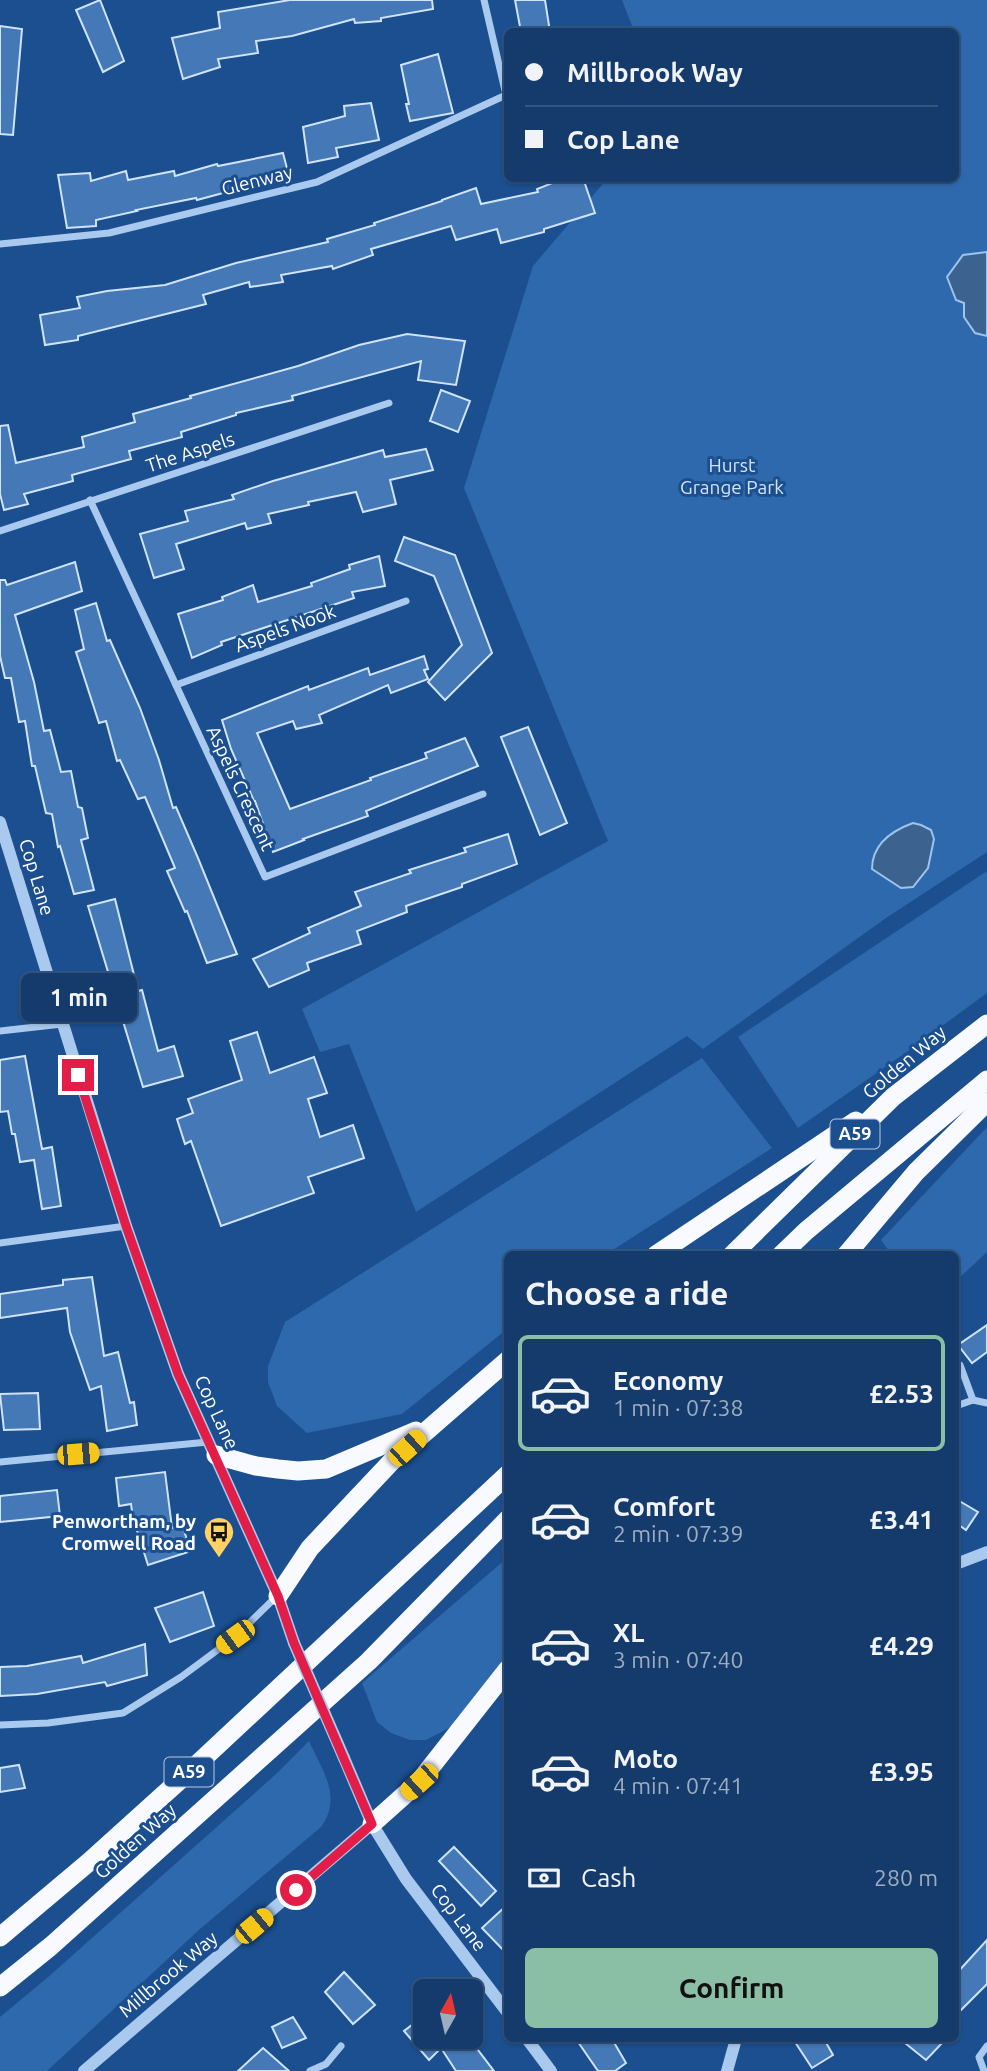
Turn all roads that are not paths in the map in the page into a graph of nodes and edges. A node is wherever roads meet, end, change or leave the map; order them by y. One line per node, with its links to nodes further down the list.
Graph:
1 (484, 0): 2 (street, Glenway)
2 (504, 86)
3 (504, 96): 4 (street, Glenway)
4 (0, 244)
5 (389, 403): 6 (street, The Aspels)
6 (90, 500): 7 (street, The Aspels); 9 (street, Aspels Crescent)
7 (0, 531)
8 (406, 601): 9 (street, Aspels Nook)
9 (176, 685): 10 (street, Aspels Crescent)
10 (483, 794)
11 (0, 822): 12 (street, Cop Lane)
12 (62, 1024): 14 (street); 18 (street, Cop Lane)
13 (987, 1024): 16 (highway, Golden Way / A59)
14 (0, 1031)
15 (987, 1080): 22 (highway, A59)
16 (893, 1097): 20 (highway); 21 (highway, Golden Way / A59)
17 (987, 1102): 23 (highway)
18 (126, 1226): 19 (street); 30 (street, Cop Lane)
19 (0, 1243)
20 (662, 1251)
21 (736, 1251)
22 (785, 1251)
23 (849, 1251)
24 (504, 1363): 29 (highway)
25 (960, 1365): 26 (street)
26 (973, 1400): 27 (street); 28 (street)
27 (987, 1403)
28 (959, 1405)
29 (436, 1422): 30 (highway); 36 (highway)
30 (212, 1448): 31 (street); 36 (street, Cop Lane)
31 (0, 1462)
32 (504, 1478): 40 (highway, Golden Way / A59)
33 (504, 1523): 41 (highway, Golden Way / A59)
34 (987, 1552): 35 (street)
35 (959, 1563)
36 (278, 1596): 38 (street); 39 (street, Cop Lane, bridge)
37 (504, 1674): 39 (highway)
38 (0, 1725)
39 (372, 1824): 42 (street, Cop Lane); 47 (street, Millbrook Way)
40 (0, 1937)
41 (0, 1987)
42 (504, 2008)
43 (529, 2042): 49 (street)
44 (735, 2042): 50 (street)
45 (341, 2046): 48 (street)
46 (987, 2046): 51 (street)
47 (84, 2071)
48 (310, 2071)
49 (551, 2071)
50 (727, 2071)
51 (984, 2071)

